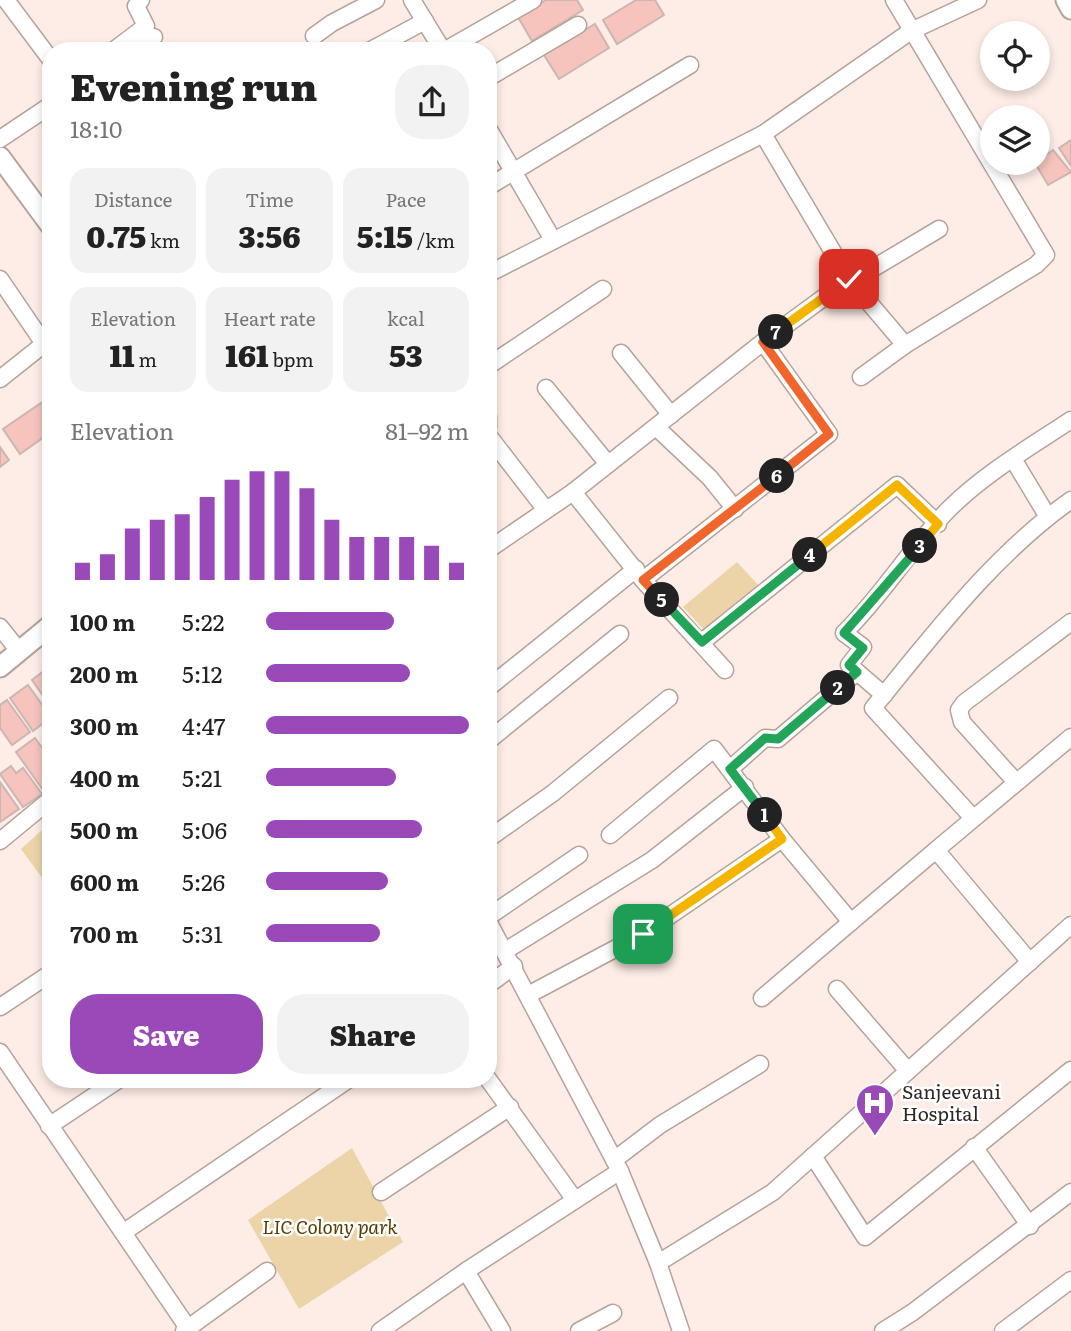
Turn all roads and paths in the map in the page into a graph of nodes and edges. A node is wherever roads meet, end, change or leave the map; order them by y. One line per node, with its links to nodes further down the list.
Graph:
1 (6, 0): 20 (street)
2 (141, 0): 15 (street)
3 (376, 0): 13 (street)
4 (412, 0): 10 (street)
5 (533, 0): 19 (street)
6 (894, 0): 12 (street)
7 (978, 0): 12 (street)
8 (1066, 0): 9 (street)
9 (1071, 9)
10 (425, 21): 17 (street); 18 (street)
11 (578, 24): 22 (street)
12 (911, 31): 24 (street); 39 (street)
13 (314, 36)
14 (154, 37): 16 (street)
15 (125, 42)
16 (146, 42)
17 (386, 42)
18 (438, 42)
19 (460, 42)
20 (42, 48)
21 (690, 65): 28 (street)
22 (497, 73)
23 (42, 111): 25 (street)
24 (763, 134): 32 (street); 35 (street)
25 (0, 139)
26 (497, 143): 28 (street)
27 (0, 157): 30 (street)
28 (513, 171): 29 (street); 32 (street)
29 (497, 181)
30 (42, 212)
31 (939, 229): 35 (street)
32 (553, 240): 33 (street)
33 (497, 269)
34 (0, 279): 37 (street)
35 (850, 280): 38 (street); 39 (street)
36 (603, 289): 42 (street)
37 (42, 342)
38 (763, 342): 46 (street); 54 (street)
39 (905, 345): 43 (street)
40 (42, 352): 44 (street)
41 (621, 353): 46 (street)
42 (497, 360)
43 (861, 377)
44 (0, 379)
45 (546, 388): 51 (street)
46 (671, 415): 48 (street)
47 (1071, 420): 50 (street)
48 (656, 428): 51 (street); 54 (street)
49 (497, 447): 55 (street)
50 (1013, 459): 56 (street); 57 (street)
51 (608, 464): 52 (street)
52 (573, 492): 55 (street); 59 (street)
53 (1071, 500): 56 (street)
54 (735, 509): 59 (street)
55 (546, 510): 58 (street)
56 (1048, 517): 70 (street)
57 (938, 524): 64 (street); 68 (street)
58 (497, 544)
59 (640, 574): 64 (street); 69 (street)
60 (1071, 622): 75 (street)
61 (0, 627): 65 (street)
62 (42, 632): 65 (street)
63 (620, 634): 72 (street)
64 (702, 642): 67 (street)
65 (19, 651): 66 (street)
66 (0, 667)
67 (725, 670)
68 (857, 672): 70 (street); 74 (street)
69 (497, 681)
70 (884, 695): 78 (street)
71 (669, 698): 79 (street)
72 (497, 734)
73 (1071, 737): 75 (street)
74 (730, 769): 76 (street); 80 (street)
75 (1015, 781): 78 (street)
76 (745, 787): 81 (street); 89 (street)
77 (42, 806): 82 (street)
78 (973, 818): 83 (street)
79 (497, 833)
80 (610, 835)
81 (782, 839): 86 (street); 95 (street)
82 (0, 841)
83 (936, 850): 86 (street); 90 (street)
84 (579, 855): 85 (street)
85 (497, 913)
86 (851, 922): 96 (street)
87 (1071, 925): 90 (street)
88 (497, 935): 89 (street)
89 (505, 950): 91 (street)
90 (1030, 962): 101 (street)
91 (514, 967): 93 (street); 95 (street)
92 (42, 979): 97 (street)
93 (497, 979)
94 (837, 989): 101 (street)
95 (528, 995): 109 (street)
96 (762, 998)
97 (0, 1007)
98 (0, 1052): 106 (street)
99 (760, 1064): 109 (street)
100 (1071, 1070): 107 (street)
101 (908, 1071): 108 (street)
102 (106, 1088): 106 (street)
103 (336, 1088): 114 (street)
104 (495, 1088): 105 (street)
105 (510, 1107): 110 (street); 112 (street)
106 (49, 1126): 114 (street)
107 (974, 1147): 108 (street); 113 (street)
108 (813, 1156): 115 (street)
109 (617, 1166): 112 (street); 115 (street)
110 (380, 1192)
111 (1071, 1192): 113 (street)
112 (575, 1200): 116 (street)
113 (1030, 1226): 125 (street)
114 (124, 1232): 120 (street)
115 (658, 1262): 124 (street)
116 (466, 1270): 121 (street); 122 (street)
117 (267, 1271): 120 (street)
118 (1071, 1280): 126 (street)
119 (613, 1313): 123 (street)
120 (187, 1330)
121 (380, 1331)
122 (502, 1331)
123 (579, 1331)
124 (681, 1331)
125 (883, 1331)
126 (1003, 1331)

